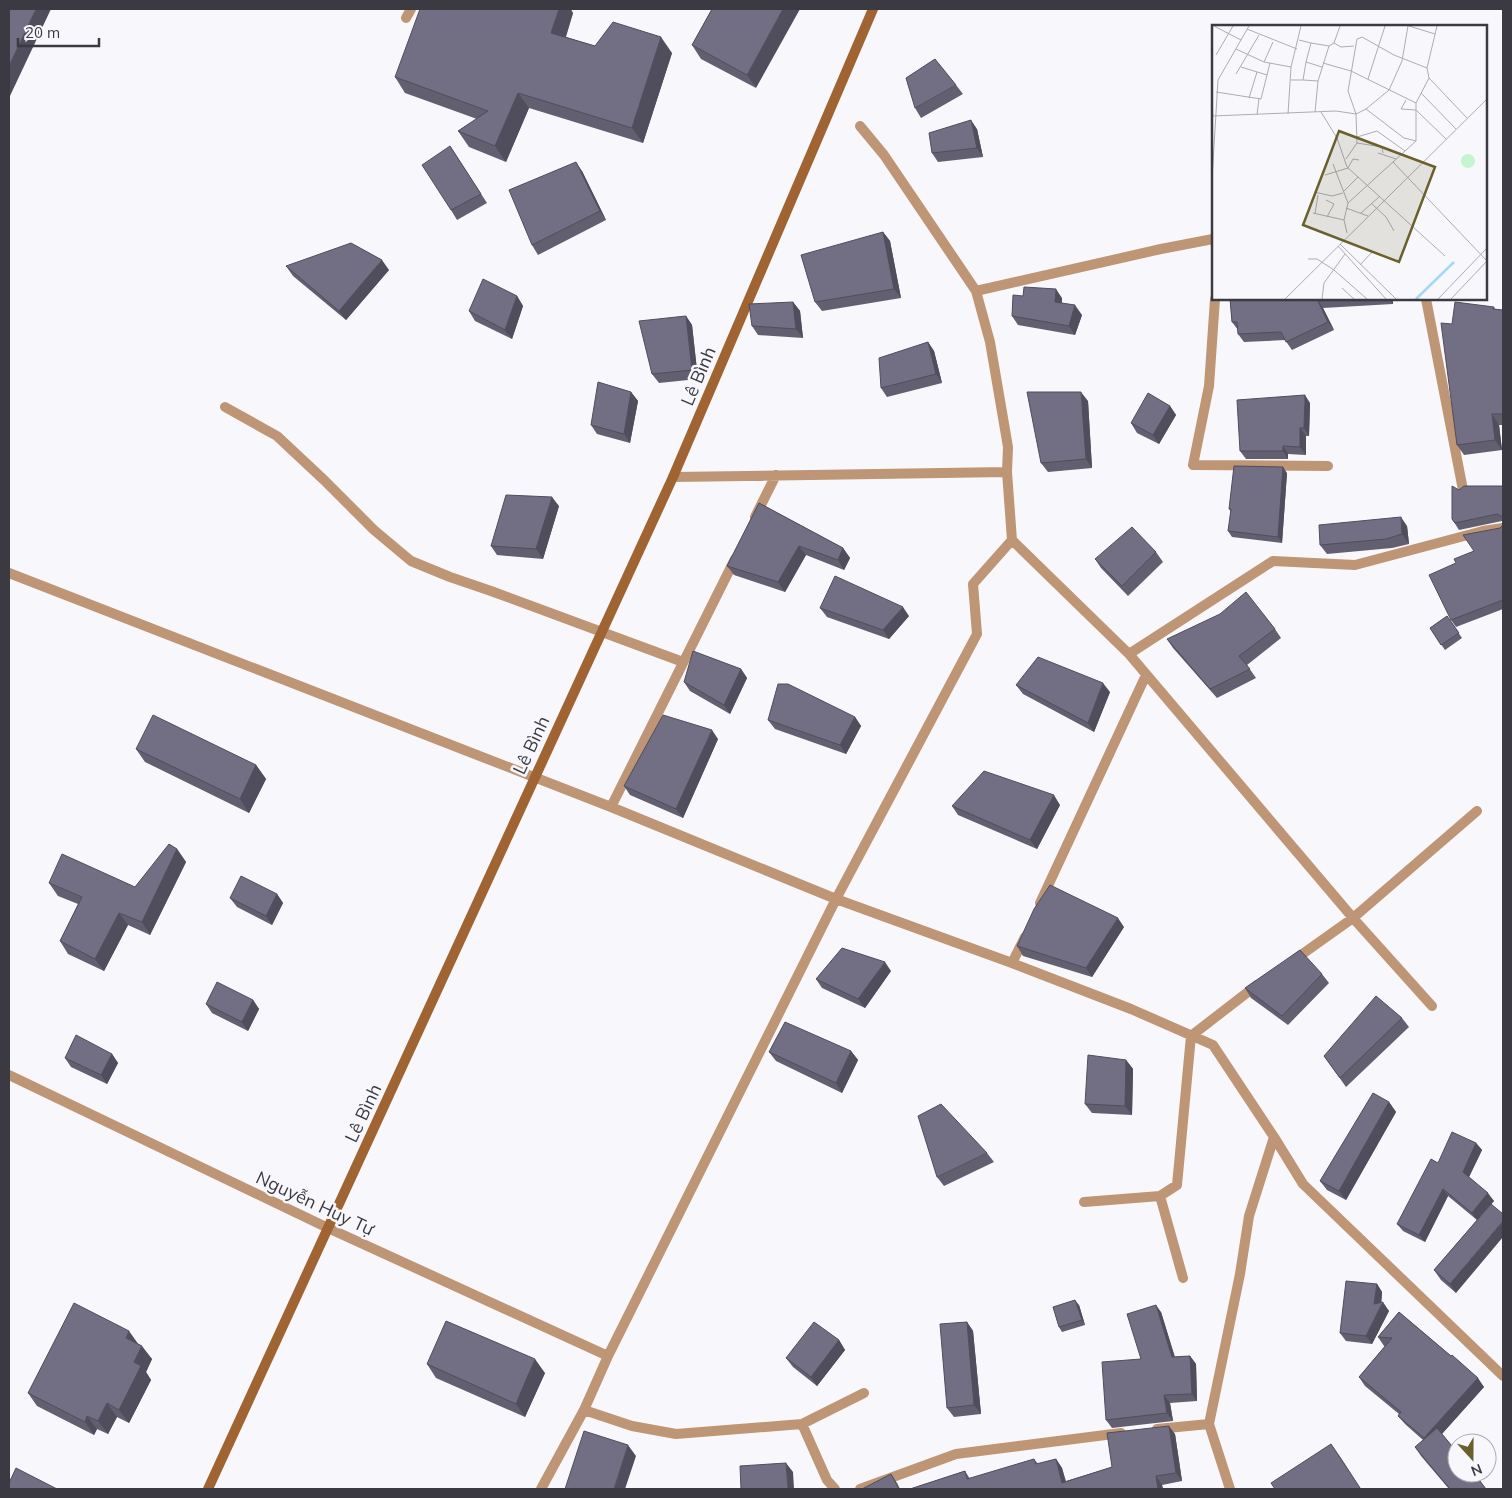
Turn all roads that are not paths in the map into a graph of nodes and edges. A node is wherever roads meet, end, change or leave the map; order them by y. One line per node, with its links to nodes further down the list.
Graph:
1 (873, 9): 11 (street, Lê Bình)
2 (860, 126): 4 (street)
3 (1212, 239): 4 (street)
4 (976, 291): 9 (street)
5 (1215, 300): 8 (street)
6 (1426, 300): 12 (street)
7 (225, 407): 18 (street)
8 (1328, 466)
9 (1008, 472): 10 (street); 15 (street)
10 (776, 475): 11 (street); 13 (street)
11 (673, 477): 18 (street, Lê Bình)
12 (1463, 490)
13 (751, 525)
14 (1503, 528): 19 (street)
15 (1012, 540): 19 (street); 25 (street)
16 (739, 549): 20 (street)
17 (9, 573): 22 (street)
18 (601, 632): 20 (street); 22 (street, Lê Bình)
19 (1129, 654): 21 (street)
20 (683, 662): 23 (street)
21 (1146, 674): 26 (street); 27 (street)
22 (534, 777): 23 (street); 38 (street, Lê Bình)
23 (611, 807): 25 (street)
24 (1477, 811): 27 (street)
25 (836, 899): 29 (street); 40 (street)
26 (1038, 909)
27 (1353, 918): 30 (street); 32 (street)
28 (1030, 927): 29 (street)
29 (1012, 963): 33 (street)
30 (1284, 966)
31 (1269, 977): 33 (street)
32 (1432, 1006)
33 (1192, 1036): 35 (street); 36 (street)
34 (9, 1075): 38 (street, Nguyễn Huy Tự)
35 (1274, 1137): 41 (street); 45 (street)
36 (1160, 1196): 37 (street); 39 (street)
37 (1084, 1202)
38 (328, 1228): 40 (street, Nguyễn Huy Tự); 46 (street, Lê Bình)
39 (1183, 1278)
40 (608, 1356): 43 (street)
41 (1503, 1376)
42 (864, 1393): 44 (street)
43 (584, 1410): 44 (street); 47 (street)
44 (802, 1424): 48 (street)
45 (1209, 1424): 49 (street); 50 (street)
46 (208, 1489)
47 (541, 1489)
48 (835, 1489)
49 (860, 1489)
50 (1230, 1489)

